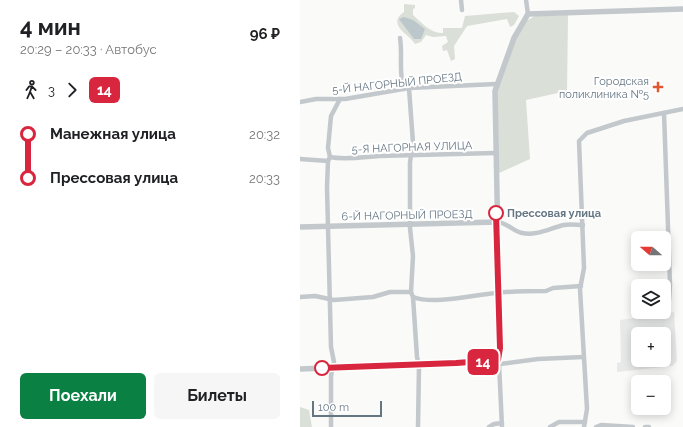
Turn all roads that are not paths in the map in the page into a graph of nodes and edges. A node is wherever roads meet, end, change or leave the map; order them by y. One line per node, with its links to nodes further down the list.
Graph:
1 (461, 0): 4 (street)
2 (526, 0): 5 (street)
3 (683, 9): 5 (street)
4 (462, 10)
5 (528, 14): 7 (street)
6 (400, 38): 8 (street)
7 (496, 84): 8 (street, 5-Й НАГОРНЫЙ ПРОЕЗД); 13 (street)
8 (406, 89): 9 (street, 5-Й НАГОРНЫЙ ПРОЕЗД); 14 (street)
9 (340, 99): 10 (street, 5-Й НАГОРНЫЙ ПРОЕЗД); 16 (street)
10 (300, 102)
11 (683, 109): 12 (street)
12 (664, 113): 19 (street); 22 (street)
13 (495, 153): 14 (street, 5-Я НАГОРНАЯ УЛИЦА); 17 (street)
14 (412, 156): 16 (street, 5-Я НАГОРНАЯ УЛИЦА); 18 (street)
15 (300, 159): 16 (street, 5-Я НАГОРНАЯ УЛИЦА)
16 (329, 159): 21 (street)
17 (496, 222): 18 (street, 6-Й НАГОРНЫЙ ПРОЕЗД); 19 (street, 6-Й НАГОРНЫЙ ПРОЕЗД); 24 (street)
18 (411, 224): 21 (street, 6-Й НАГОРНЫЙ ПРОЕЗД); 25 (street)
19 (583, 225): 23 (street)
20 (300, 227): 21 (street, 6-Й НАГОРНЫЙ ПРОЕЗД)
21 (327, 227): 27 (street)
22 (670, 279)
23 (581, 286): 24 (street); 28 (street)
24 (500, 292): 25 (street); 29 (street)
25 (412, 294): 27 (street); 30 (street)
26 (300, 297): 27 (street)
27 (330, 299): 31 (street)
28 (583, 357): 29 (street); 33 (street)
29 (499, 362): 30 (street); 35 (street)
30 (420, 365): 31 (street); 34 (street)
31 (332, 368): 32 (street); 36 (street)
32 (300, 369)
33 (585, 425): 38 (street); 39 (street)
34 (421, 426)
35 (502, 426): 37 (street)
36 (331, 427)
37 (489, 427)
38 (550, 427)
39 (590, 427)
40 (596, 427): 41 (street)
41 (633, 427)
42 (645, 427): 43 (street)
43 (649, 427)

